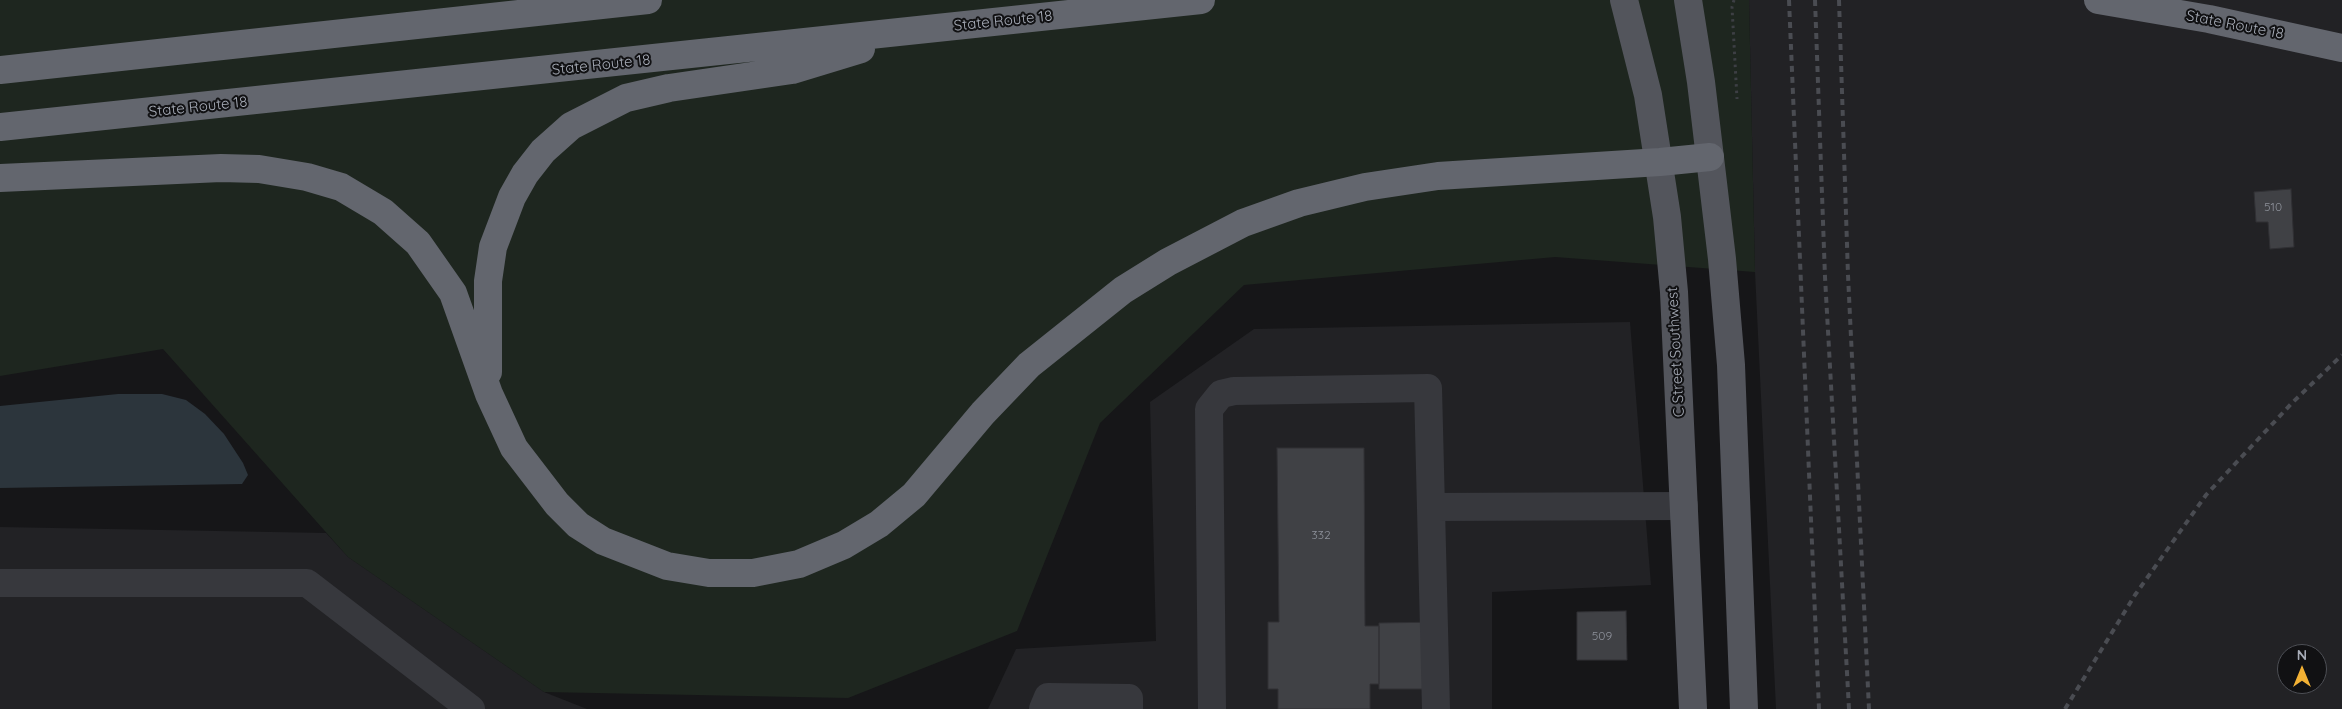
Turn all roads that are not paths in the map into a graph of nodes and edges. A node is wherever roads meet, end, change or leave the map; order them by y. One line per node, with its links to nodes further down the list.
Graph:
1 (648, 0): 9 (highway)
2 (1201, 0): 7 (highway, State Route 18)
3 (1624, 0): 13 (main road, C Street Southwest)
4 (1688, 0): 10 (main road)
5 (1705, 0): 10 (main road)
6 (2098, 0): 8 (highway, State Route 18)
7 (925, 30): 11 (highway, State Route 18); 15 (highway)
8 (2342, 48)
9 (0, 70)
10 (1701, 82): 12 (main road)
11 (0, 127)
12 (1710, 157): 13 (highway); 25 (main road)
13 (1660, 162): 15 (highway); 16 (main road, C Street Southwest)
14 (0, 178): 15 (highway)
15 (489, 394)
16 (1684, 506): 17 (lane); 24 (main road, C Street Southwest)
17 (1431, 507): 22 (lane); 23 (lane)
18 (0, 582): 19 (lane)
19 (471, 709)
20 (1043, 709): 21 (lane)
21 (1128, 709)
22 (1212, 709)
23 (1436, 709)
24 (1693, 709)
25 (1744, 709)

